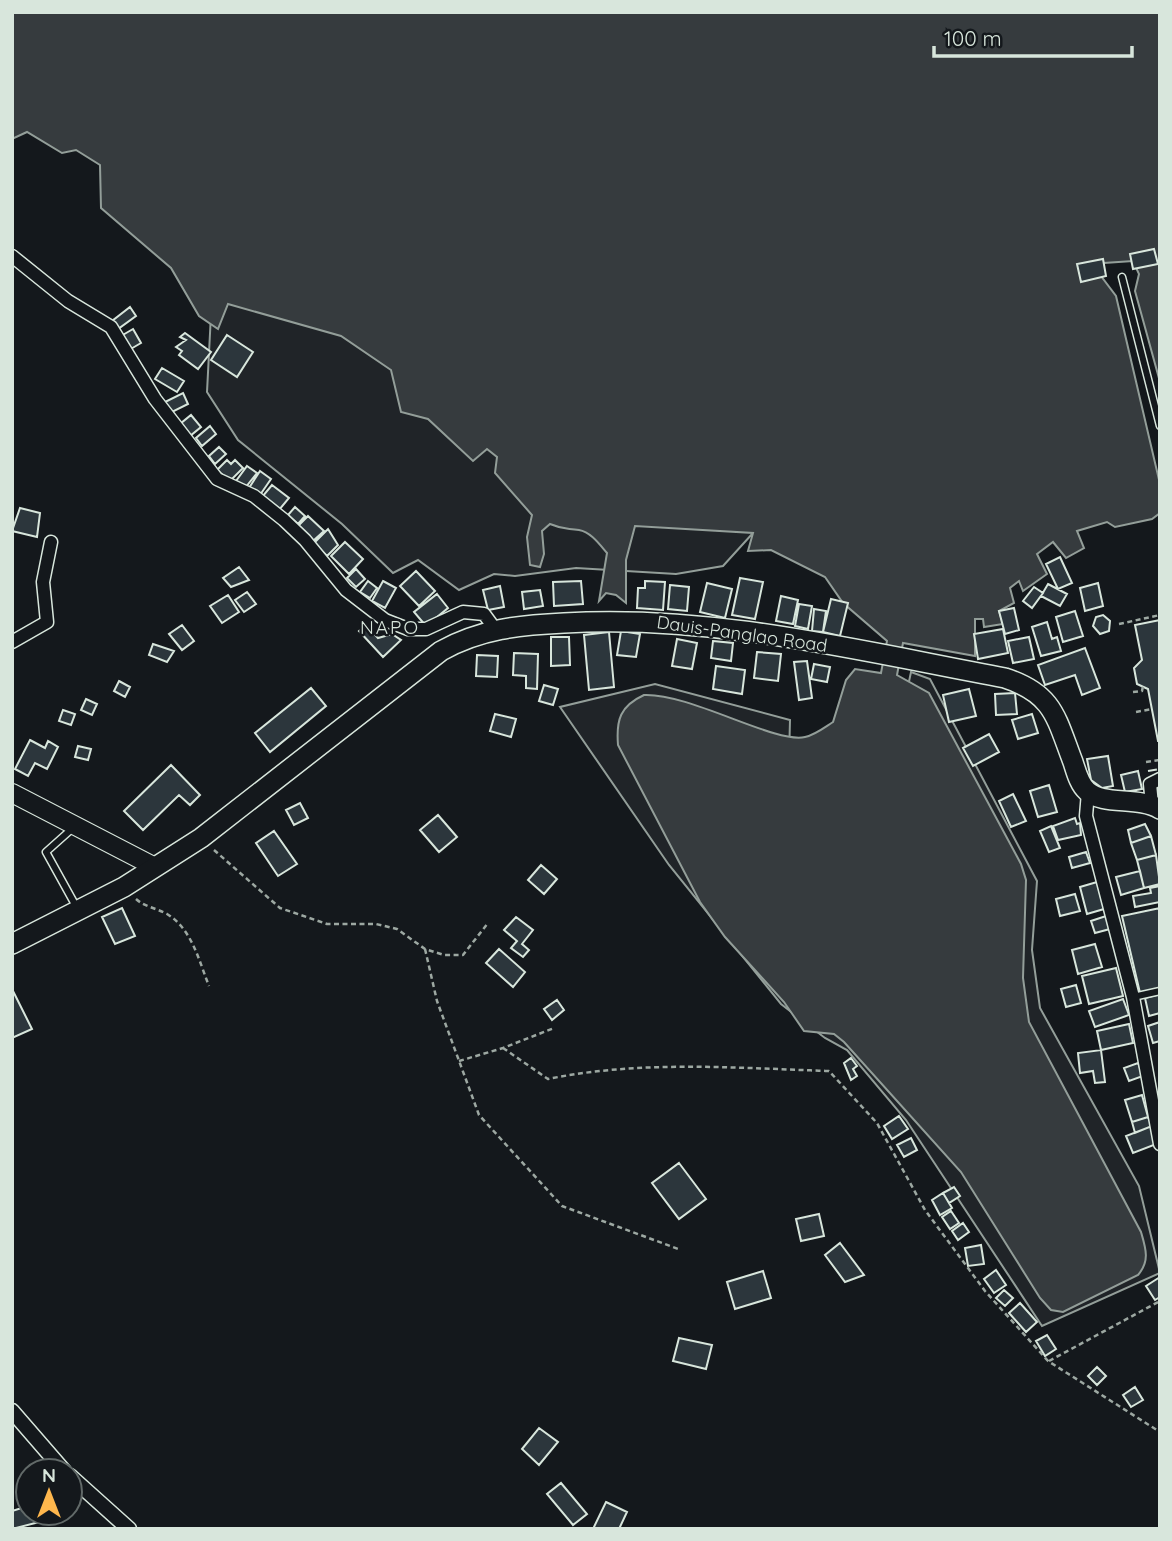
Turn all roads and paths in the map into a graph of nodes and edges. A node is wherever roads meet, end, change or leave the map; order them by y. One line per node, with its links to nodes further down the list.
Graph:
1 (12, 256): 7 (street)
2 (1122, 277): 3 (lane)
3 (1160, 426)
4 (51, 542): 8 (street)
5 (1160, 615): 6 (path)
6 (1119, 624)
7 (495, 629): 16 (main road, Dauis-Panglao Road); 20 (main road, Dauis-Panglao Road)
8 (12, 642)
9 (1143, 686): 10 (path)
10 (1133, 692)
11 (1152, 709): 12 (path)
12 (1136, 712)
13 (1160, 760): 14 (path)
14 (1146, 762)
15 (1160, 779): 18 (street)
16 (1088, 792): 18 (main road); 29 (street)
17 (12, 793): 19 (main road)
18 (1156, 807)
19 (76, 826): 21 (main road); 23 (lane)
20 (201, 838): 21 (main road, Dauis-Panglao Road); 26 (path)
21 (155, 867): 22 (main road, Dauis-Panglao Road)
22 (124, 887): 23 (main road, Dauis-Panglao Road); 27 (path)
23 (78, 911): 25 (main road, Dauis-Panglao Road)
24 (488, 923): 26 (path)
25 (12, 944)
26 (425, 949): 32 (path)
27 (209, 986)
28 (1160, 991): 29 (lane)
29 (1133, 997): 33 (street)
30 (554, 1028): 31 (path)
31 (503, 1048): 32 (path); 36 (path)
32 (459, 1061): 34 (path)
33 (1160, 1144)
34 (681, 1250)
35 (1160, 1301): 36 (path)
36 (1048, 1361): 38 (path)
37 (12, 1411): 39 (street)
38 (1160, 1432)
39 (52, 1457)
40 (84, 1489): 41 (street)
41 (129, 1529)

